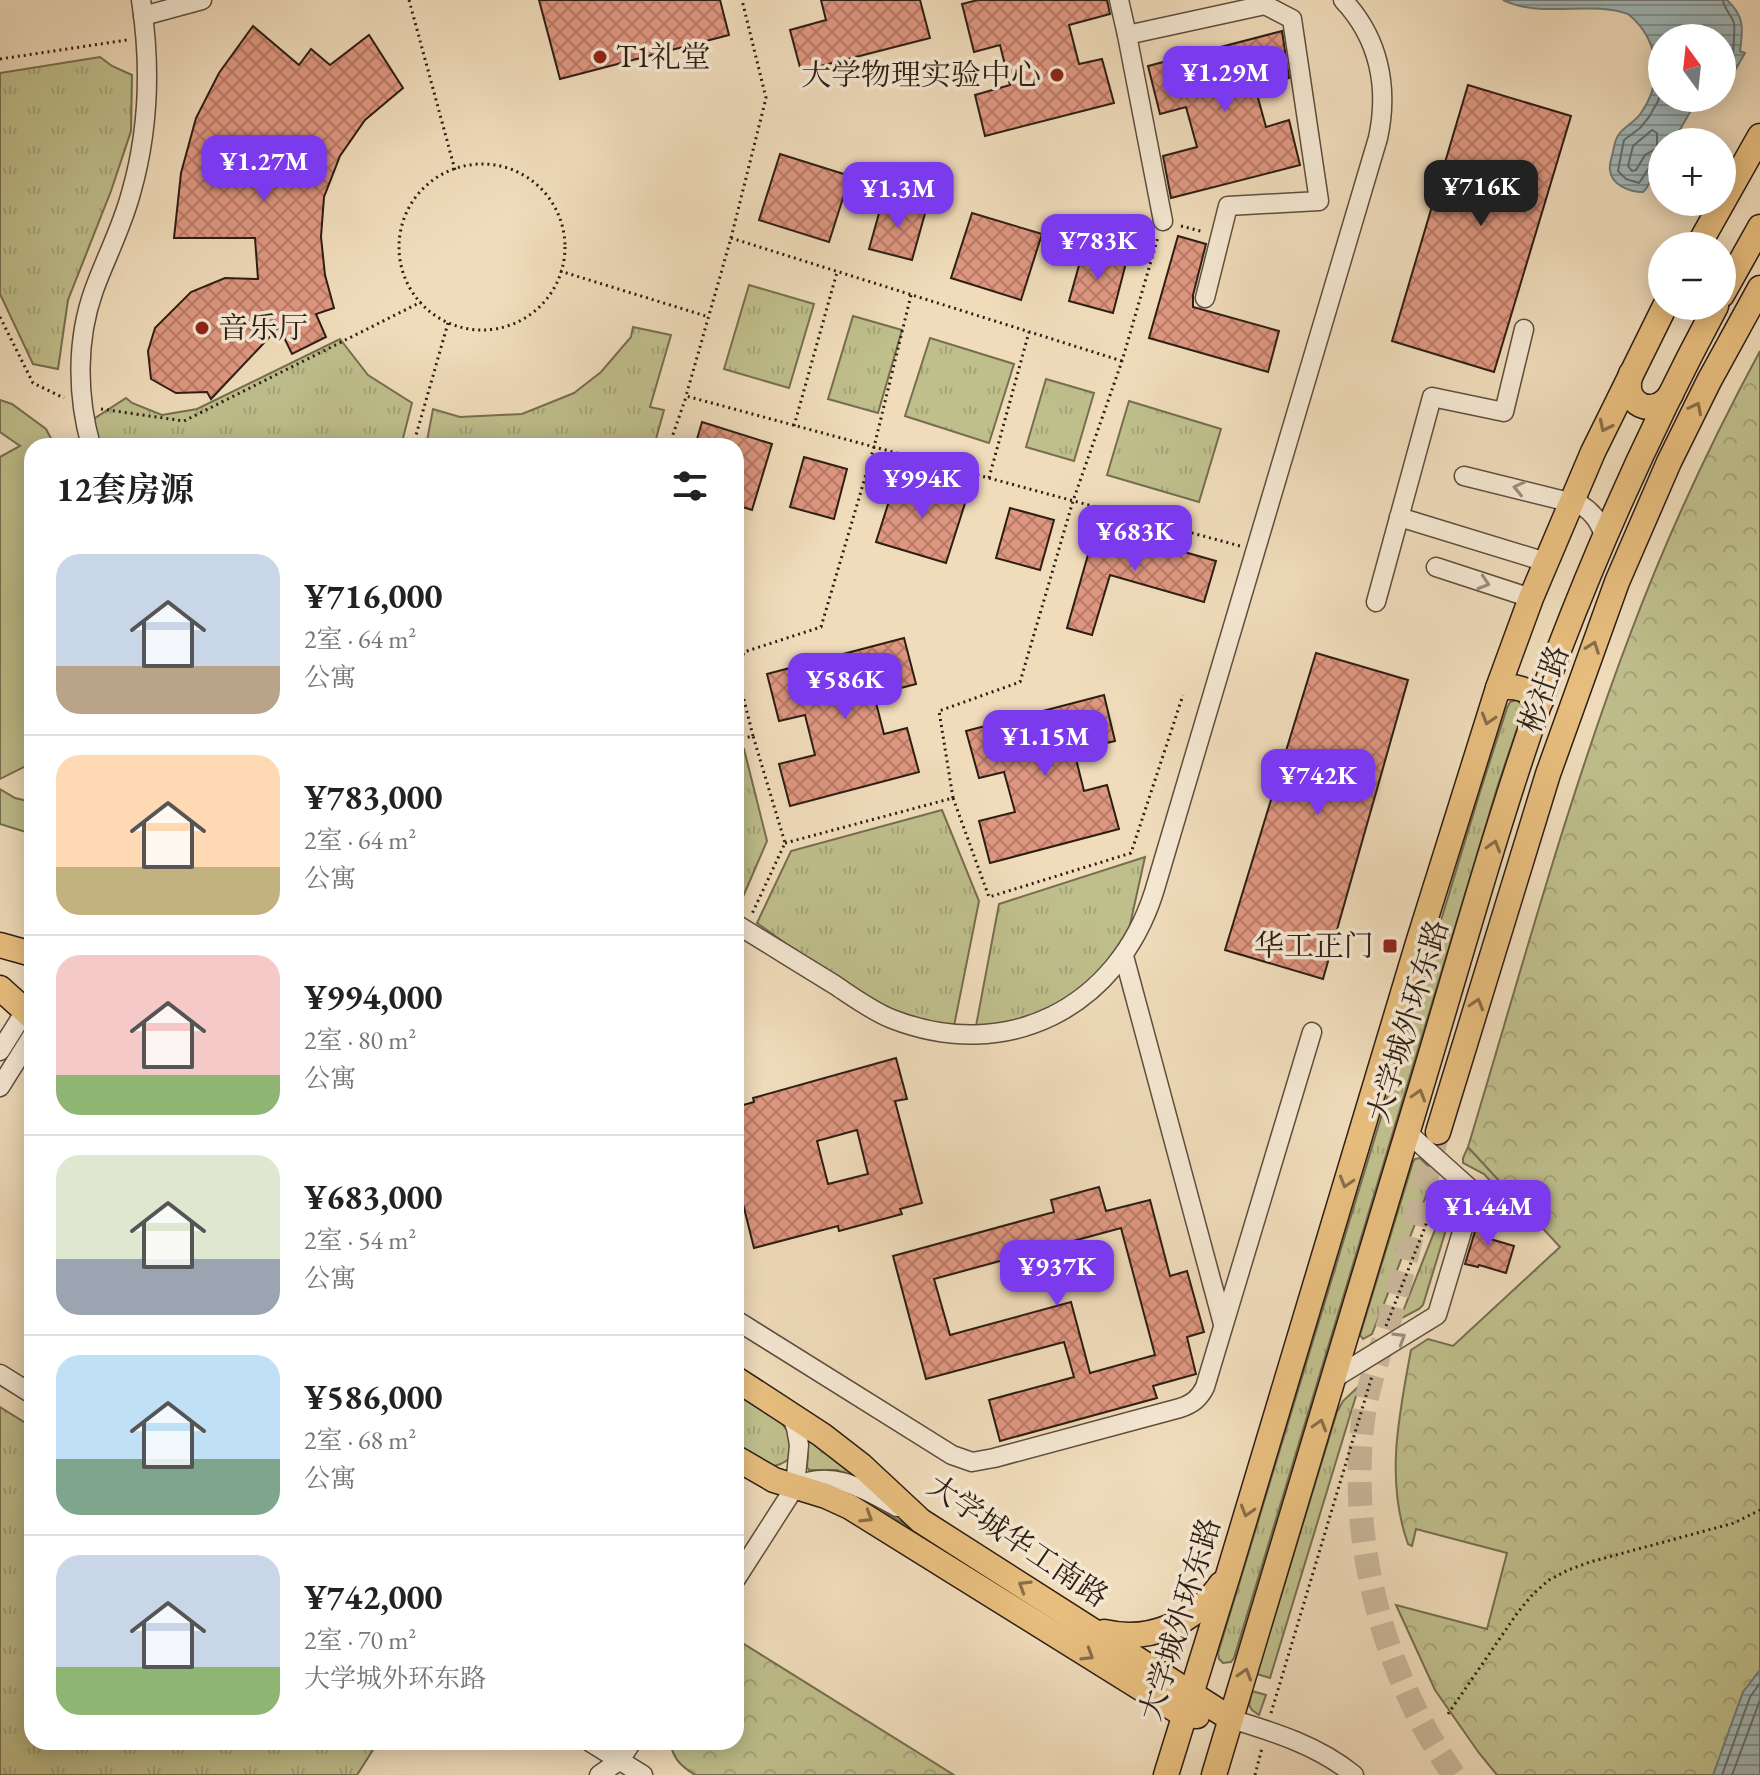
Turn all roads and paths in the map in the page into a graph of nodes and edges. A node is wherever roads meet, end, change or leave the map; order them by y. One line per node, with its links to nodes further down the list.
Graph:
1 (202, 0): 6 (street)
2 (409, 0): 11 (path)
3 (742, 0): 16 (path)
4 (1119, 0): 7 (street)
5 (1343, 0): 66 (street)
6 (142, 8): 38 (street)
7 (1127, 35): 12 (street); 15 (street)
8 (139, 38): 9 (path)
9 (0, 59)
10 (1760, 136): 14 (main road)
11 (455, 170): 18 (path); 23 (path)
12 (1163, 221): 15 (path); 31 (path)
13 (1760, 227): 17 (main road)
14 (1706, 232)
15 (1220, 236): 22 (street)
16 (731, 238): 19 (path); 25 (path)
17 (1736, 270)
18 (560, 271): 25 (path); 28 (path)
19 (837, 272): 21 (path); 37 (path)
20 (1760, 288): 74 (main road, 彬社路, one-way to 20)
21 (911, 295): 30 (path); 41 (path)
22 (1205, 298)
23 (421, 302): 28 (path); 36 (path)
24 (0, 317): 35 (path)
25 (710, 317): 34 (path)
26 (1658, 320): 32 (main road, 大学城外环东路)
27 (1709, 320): 33 (main road, 大学城外环东路)
28 (448, 323): 39 (path)
29 (1524, 329): 46 (street)
30 (1029, 332): 31 (path); 43 (path)
31 (1122, 361): 44 (path)
32 (1631, 374): 33 (main road); 45 (main road, 大学城外环东路, one-way to 45)
33 (1671, 394): 47 (main road, 大学城外环东路)
34 (686, 396): 37 (path); 40 (path)
35 (67, 400)
36 (94, 408)
37 (794, 426): 41 (path)
38 (89, 438)
39 (415, 438)
40 (672, 438)
41 (874, 447): 43 (path); 53 (path)
42 (1464, 476): 45 (street, one-way to 42)
43 (989, 478): 44 (path)
44 (1073, 501): 48 (path); 60 (path)
45 (1572, 501): 47 (street); 49 (main road, 大学城外环东路)
46 (1399, 517): 49 (street); 52 (street)
47 (1605, 538): 57 (main road, 大学城外环东路)
48 (1240, 546)
49 (1546, 562): 51 (main road, 大学城外环东路)
50 (1436, 567): 51 (street, one-way to 51)
51 (1531, 598): 54 (main road, 大学城外环东路)
52 (1376, 602)
53 (744, 652)
54 (1498, 688): 57 (main road); 91 (main road, 大学城外环东路, one-way to 91)
55 (1183, 695): 60 (path)
56 (744, 700): 58 (path)
57 (1541, 701): 75 (main road, 大学城外环东路, one-way to 57)
58 (753, 736): 59 (path); 61 (path)
59 (744, 738)
60 (953, 798): 61 (path)
61 (785, 843): 62 (path)
62 (744, 920)
63 (744, 925): 66 (street)
64 (0, 945): 65 (main road)
65 (24, 952)
66 (1124, 956): 78 (street)
67 (0, 988): 68 (main road)
68 (24, 1005)
69 (24, 1017): 72 (street)
70 (1312, 1032): 78 (street)
71 (24, 1049): 73 (street)
72 (0, 1051)
73 (0, 1087)
74 (1438, 1132)
75 (1408, 1133): 82 (main road, 大学城外环东路); 82 (street, one-way to 75)
76 (1443, 1181): 79 (path)
77 (744, 1325): 78 (street)
78 (1223, 1326)
79 (1386, 1327)
80 (0, 1374): 84 (street)
81 (1372, 1377): 98 (path)
82 (1333, 1379): 97 (main road, 大学城外环东路, one-way to 82)
83 (744, 1384): 85 (main road, 大学城华工南路)
84 (24, 1389)
85 (789, 1412): 87 (street); 89 (main road, 大学城华工南路)
86 (744, 1463): 87 (main road, 大学城华工南路)
87 (795, 1487): 89 (street); 90 (street); 95 (main road, 大学城华工南路, one-way to 95)
88 (1760, 1510): 96 (path)
89 (921, 1521): 92 (main road, 大学城华工南路, one-way to 89)
90 (744, 1567)
91 (1229, 1572): 92 (main road); 95 (main road, 大学城外环东路)
92 (1083, 1624): 95 (main road, 大学城华工南路)
93 (1169, 1647): 94 (path)
94 (1186, 1660)
95 (1187, 1704): 97 (main road, 大学城华工南路); 105 (main road, 大学城外环东路)
96 (1448, 1714)
97 (1231, 1719): 106 (main road, 大学城外环东路); 108 (street, 大学城华工南路)
98 (1269, 1721)
99 (1264, 1740): 107 (path)
100 (603, 1750): 102 (street)
101 (627, 1750): 102 (street)
102 (620, 1760): 103 (street); 104 (street)
103 (599, 1775)
104 (643, 1775)
105 (1166, 1775)
106 (1214, 1775)
107 (1255, 1775)
108 (1354, 1775)

